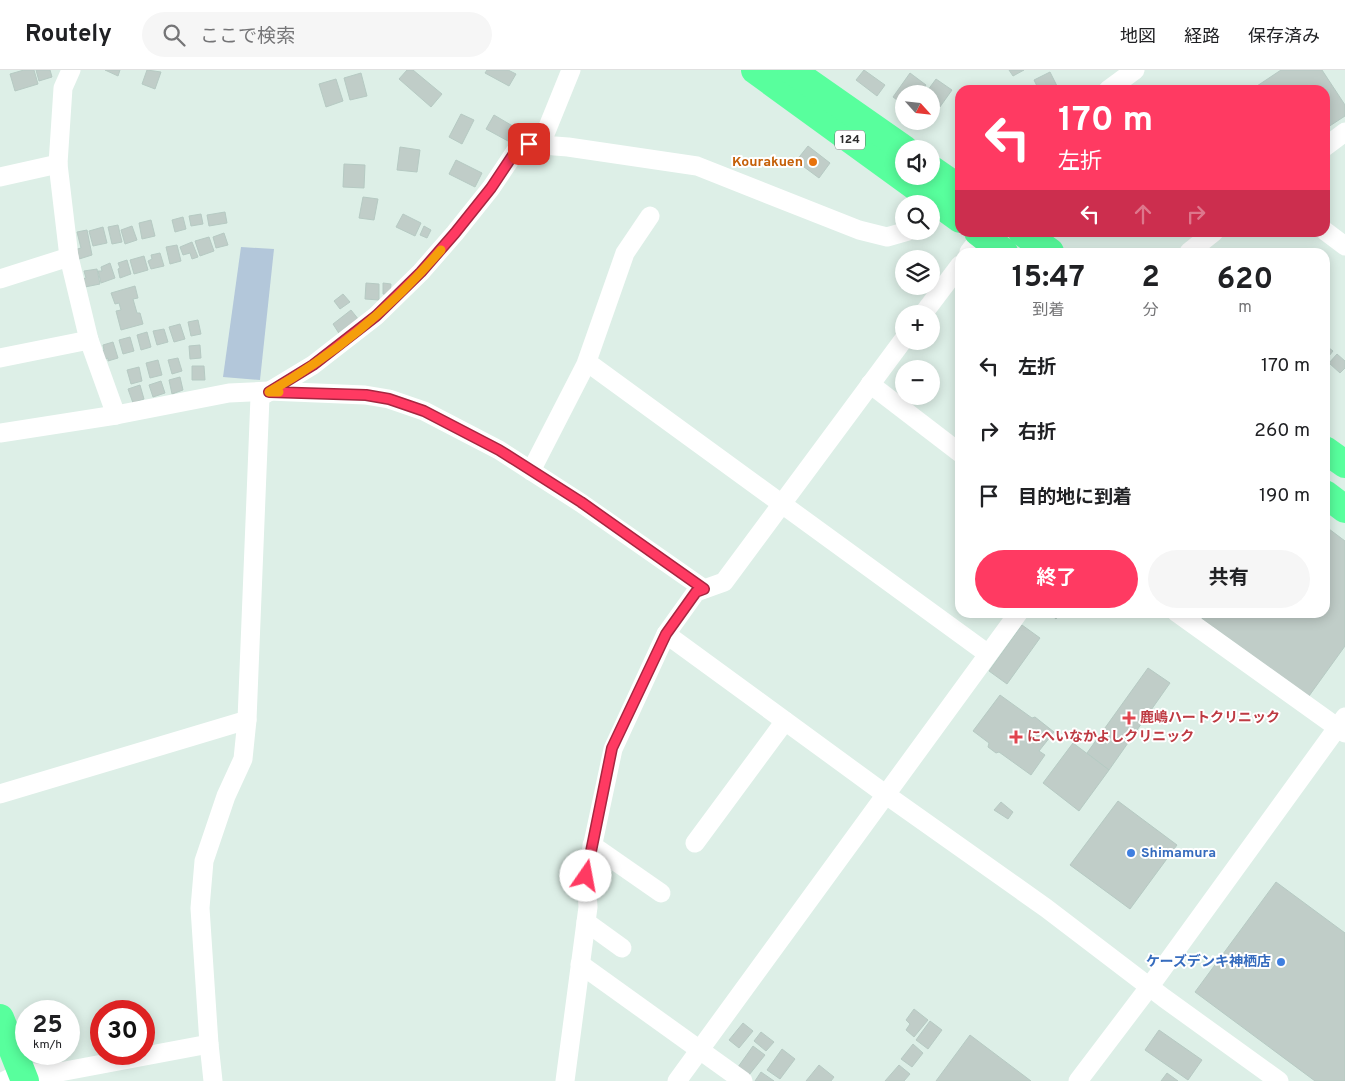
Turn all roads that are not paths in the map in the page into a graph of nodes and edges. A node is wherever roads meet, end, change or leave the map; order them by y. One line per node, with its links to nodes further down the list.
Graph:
1 (70, 70): 11 (street)
2 (571, 70): 10 (street)
3 (755, 70): 14 (highway, 124)
4 (791, 70): 8 (highway, 124)
5 (1135, 70): 6 (street)
6 (1115, 85)
7 (1345, 132): 9 (street)
8 (895, 143)
9 (1330, 143)
10 (541, 144): 16 (street); 34 (street)
11 (58, 164): 12 (street); 25 (street)
12 (0, 177)
13 (939, 185): 14 (highway, 124)
14 (951, 207)
15 (650, 216): 32 (street)
16 (895, 235)
17 (1330, 235): 21 (street)
18 (1029, 237): 23 (highway)
19 (1208, 237): 24 (street)
20 (977, 240): 22 (highway)
21 (1345, 246)
22 (995, 248)
23 (1044, 248)
24 (1193, 248)
25 (69, 257): 27 (street); 29 (street)
26 (955, 272): 28 (street)
27 (0, 279)
28 (930, 305)
29 (89, 340): 31 (street); 35 (street)
30 (896, 350): 33 (street)
31 (0, 358)
32 (587, 362): 40 (street); 42 (street)
33 (870, 384): 37 (street); 42 (street)
34 (269, 392): 35 (street); 40 (street); 49 (street)
35 (116, 415): 36 (street)
36 (0, 433)
37 (955, 449)
38 (1330, 454): 39 (highway)
39 (1345, 464)
40 (531, 471): 44 (street)
41 (1330, 498): 43 (highway)
42 (782, 503): 44 (street); 48 (street)
43 (1345, 509)
44 (704, 589): 47 (street)
45 (1015, 618): 48 (street)
46 (1185, 618): 51 (street)
47 (666, 634): 50 (street); 55 (street)
48 (988, 654): 53 (street)
49 (247, 720): 52 (street); 62 (street)
50 (785, 721): 53 (street); 54 (street)
51 (1342, 726): 60 (street)
52 (0, 794)
53 (885, 794): 60 (street); 63 (street)
54 (695, 843)
55 (592, 845): 56 (street); 57 (street)
56 (661, 893)
57 (586, 922): 58 (street); 59 (street)
58 (622, 948)
59 (580, 964): 63 (street); 66 (street)
60 (1150, 986): 69 (street); 70 (street)
61 (0, 1018): 64 (highway)
62 (209, 1044): 64 (street); 65 (street)
63 (700, 1050): 67 (street); 68 (street)
64 (17, 1078)
65 (213, 1081)
66 (566, 1081)
67 (677, 1081)
68 (743, 1081)
69 (1078, 1081)
70 (1279, 1081)

